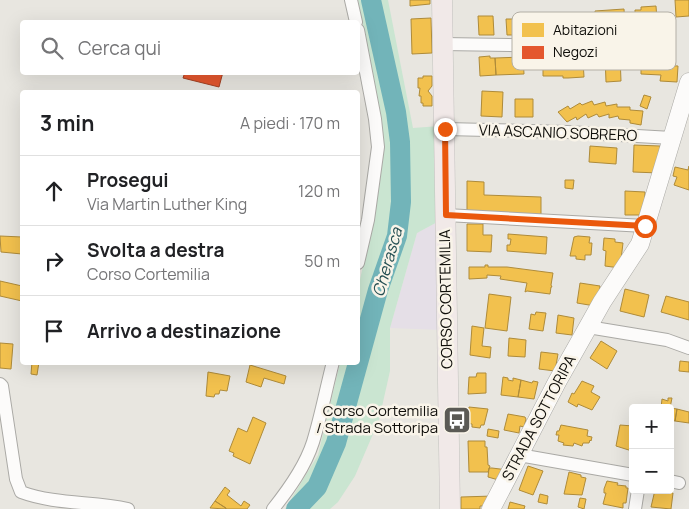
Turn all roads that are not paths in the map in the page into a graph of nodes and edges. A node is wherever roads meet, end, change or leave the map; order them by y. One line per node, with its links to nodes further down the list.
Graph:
1 (352, 0): 3 (street)
2 (442, 0): 5 (main road, CORSO CORTEMILIA)
3 (356, 20)
4 (360, 40): 11 (street)
5 (442, 44): 6 (street); 8 (main road, CORSO CORTEMILIA)
6 (512, 45)
7 (689, 82): 9 (street, STRADA SOTTORIPA)
8 (445, 129): 9 (street, VIA ASCANIO SOBRERO); 10 (main road, CORSO CORTEMILIA)
9 (672, 138): 12 (street, STRADA SOTTORIPA)
10 (446, 215): 12 (street); 23 (main road, CORSO CORTEMILIA)
11 (363, 219): 13 (street)
12 (645, 226): 14 (street, STRADA SOTTORIPA)
13 (360, 245)
14 (588, 327): 15 (street); 18 (street, STRADA SOTTORIPA)
15 (689, 348)
16 (332, 365): 22 (street)
17 (0, 384): 21 (street)
18 (519, 455): 19 (street); 24 (street, STRADA SOTTORIPA)
19 (629, 474)
20 (637, 494): 25 (street)
21 (128, 509)
22 (272, 509)
23 (450, 509)
24 (491, 509)
25 (635, 509)

